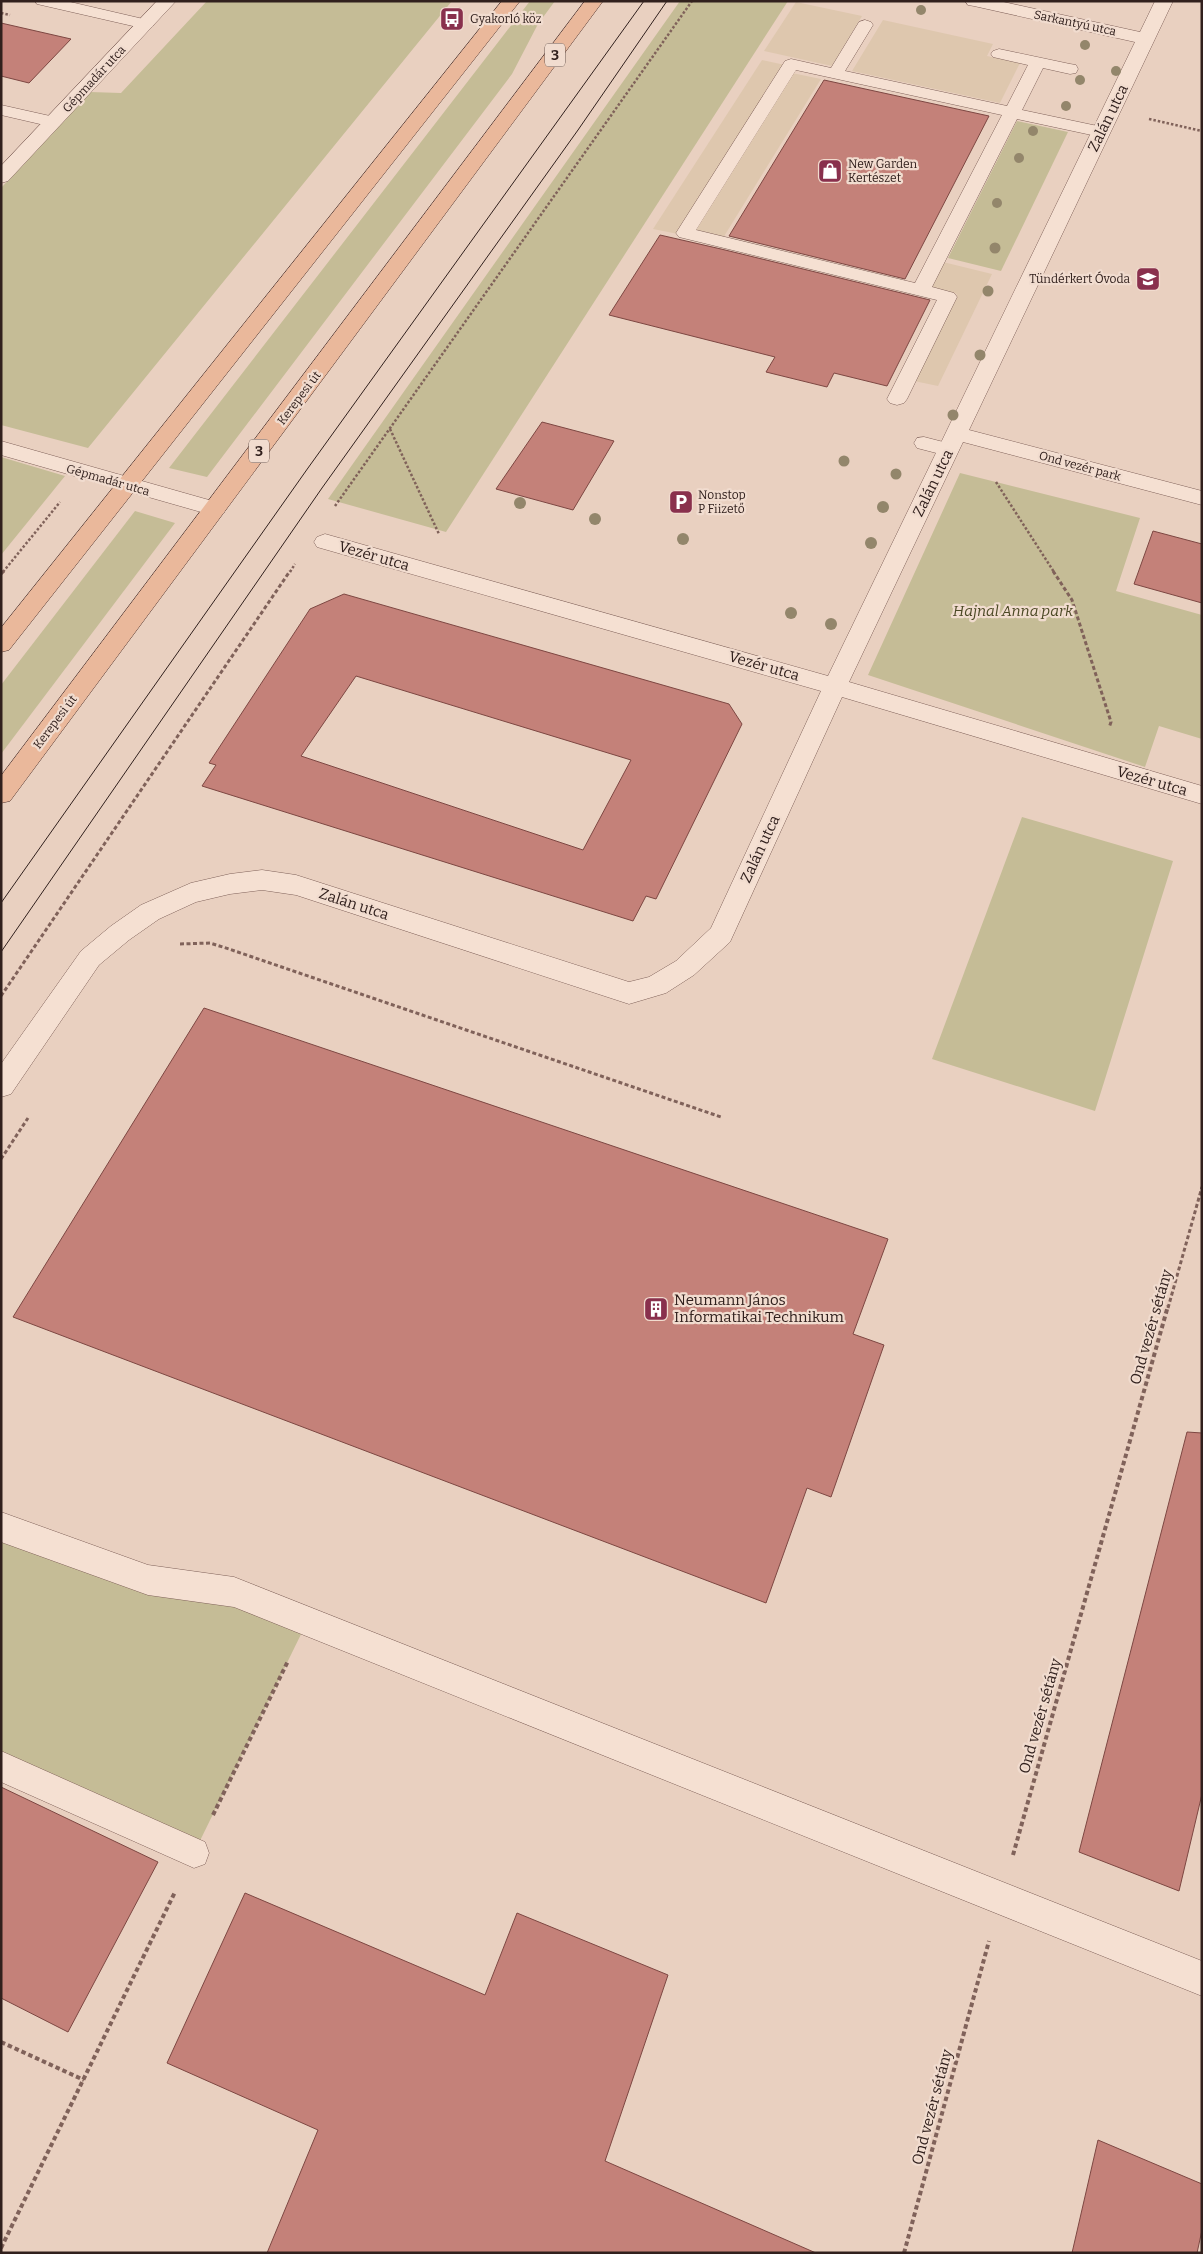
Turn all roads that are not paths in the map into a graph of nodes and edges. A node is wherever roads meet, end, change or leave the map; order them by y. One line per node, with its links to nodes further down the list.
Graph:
1 (43, 1): 7 (lane)
2 (168, 1): 8 (street, Gépmadár utca)
3 (511, 1): 25 (main road)
4 (594, 1): 27 (main road, Kerepesi út / 3)
5 (974, 1): 10 (street, Sarkantyú utca)
6 (1164, 1): 10 (street, Zalán utca)
7 (88, 6): 8 (lane)
8 (146, 24): 17 (street, Gépmadár utca)
9 (865, 25): 14 (lane)
10 (1146, 38): 18 (street, Zalán utca)
11 (999, 54): 12 (lane)
12 (1038, 62): 13 (lane); 16 (lane)
13 (1070, 69)
14 (835, 74): 16 (lane); 20 (lane)
15 (1, 110): 17 (lane)
16 (1012, 112): 18 (lane); 20 (lane)
17 (53, 122): 19 (street, Gépmadár utca)
18 (1101, 132): 22 (street, Zalán utca)
19 (1, 177)
20 (921, 290): 21 (lane)
21 (897, 399)
22 (953, 442): 23 (lane); 26 (street, Ond vezér park); 30 (street, Zalán utca)
23 (924, 443)
24 (1, 448): 25 (street, Gépmadár utca)
25 (127, 485): 27 (street, Gépmadár utca); 29 (main road)
26 (1202, 498)
27 (215, 510): 31 (main road, Kerepesi út / 3)
28 (325, 542): 30 (street, Vezér utca)
29 (1, 644)
30 (835, 686): 32 (street, Vezér utca); 33 (street, Zalán utca)
31 (1, 794)
32 (1202, 795)
33 (1, 1086)
34 (1, 1527): 37 (street)
35 (1, 1766): 36 (lane)
36 (194, 1853)
37 (1202, 1979)

